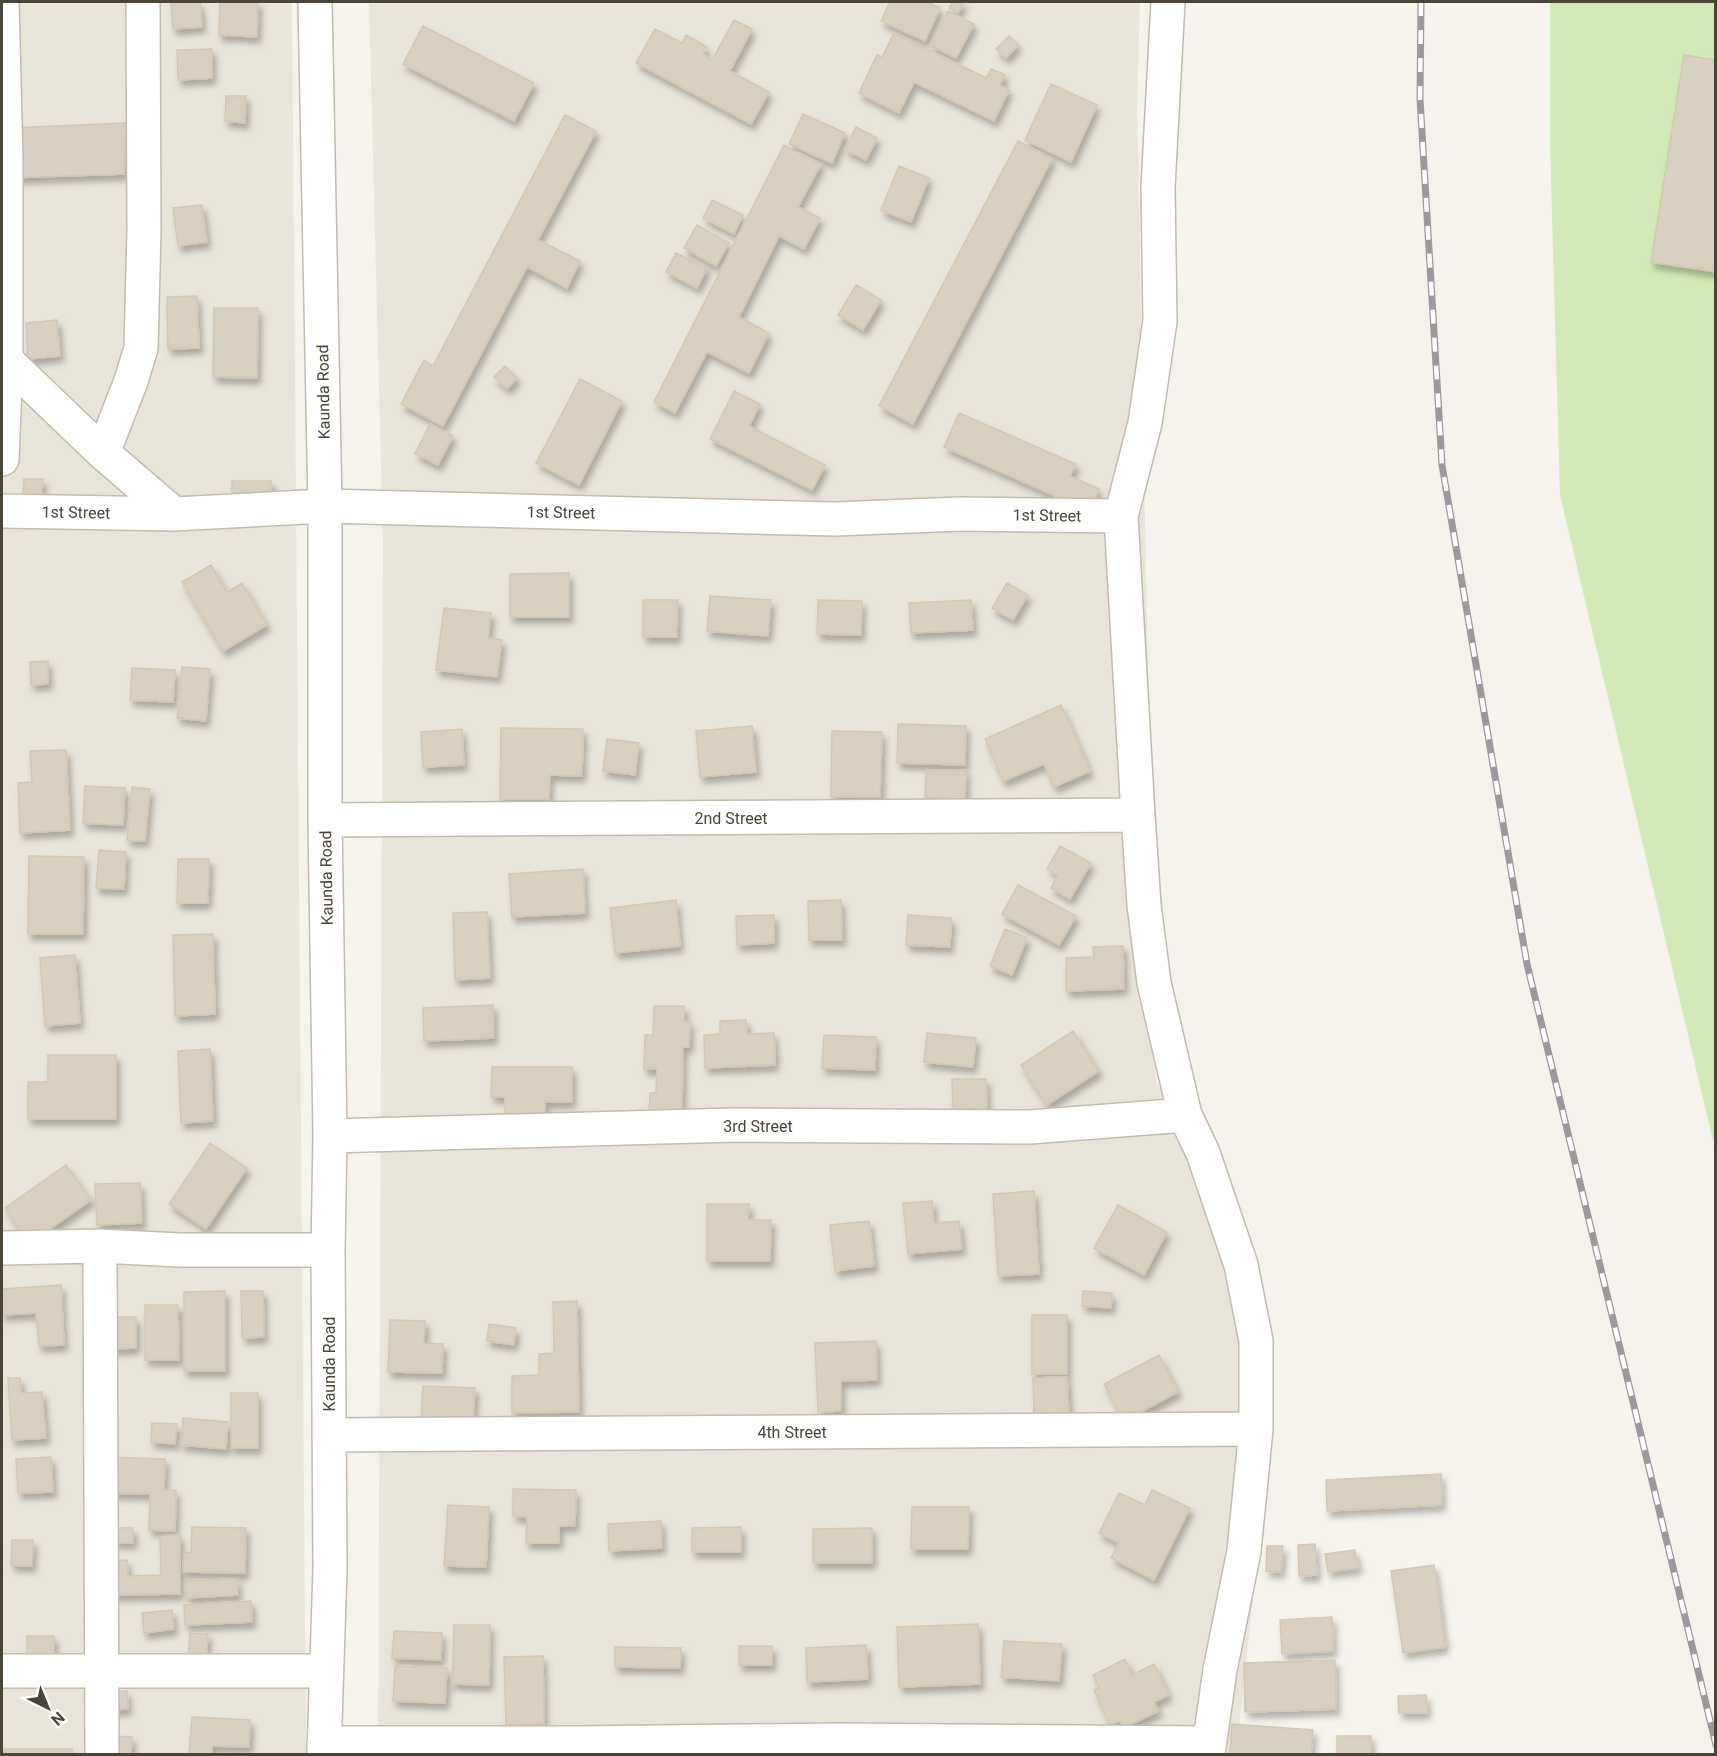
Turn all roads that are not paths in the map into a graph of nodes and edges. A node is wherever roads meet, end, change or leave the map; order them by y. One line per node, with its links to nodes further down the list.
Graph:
1 (2, 2): 5 (street)
2 (143, 2): 6 (street)
3 (315, 2): 8 (street, Kaunda Road)
4 (1168, 2): 11 (street)
5 (6, 360): 6 (street); 7 (street)
6 (103, 453): 10 (street)
7 (2, 459)
8 (325, 506): 10 (street, 1st Street); 11 (street, 1st Street); 13 (street, Kaunda Road)
9 (2, 511): 10 (street, 1st Street)
10 (174, 514)
11 (1122, 516): 12 (street)
12 (1138, 815): 13 (street, 2nd Street); 14 (street)
13 (325, 820): 15 (street, Kaunda Road)
14 (1185, 1115): 15 (street, 3rd Street); 19 (street)
15 (330, 1136): 18 (street, Kaunda Road)
16 (100, 1246): 17 (street); 18 (street); 22 (street)
17 (2, 1248)
18 (328, 1250): 20 (street, Kaunda Road)
19 (1256, 1429): 20 (street, 4th Street); 25 (street)
20 (329, 1436): 23 (street, Kaunda Road)
21 (2, 1671): 22 (street)
22 (102, 1671): 23 (street); 26 (street)
23 (326, 1671): 24 (street, Kaunda Road)
24 (324, 1749): 25 (street)
25 (1209, 1749)
26 (102, 1755)

